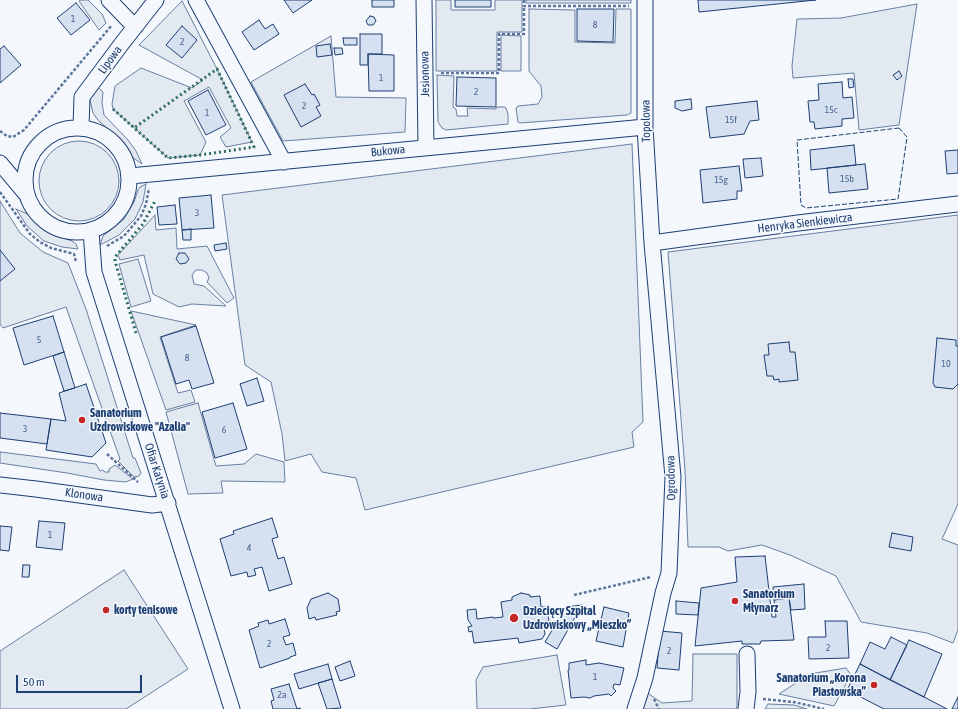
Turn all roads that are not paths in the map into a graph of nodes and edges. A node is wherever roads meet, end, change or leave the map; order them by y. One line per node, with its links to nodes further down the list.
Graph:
1 (109, 0): 6 (street)
2 (156, 0): 6 (street, Lipowa)
3 (196, 0): 10 (street)
4 (424, 0): 9 (street, Jesionowa)
5 (640, 3): 8 (street, Topolowa)
6 (135, 27): 7 (street, Lipowa)
7 (81, 127): 12 (street); 13 (street)
8 (645, 127): 9 (street, Bukowa); 16 (street, Topolowa)
9 (426, 147): 10 (street, Bukowa)
10 (284, 162): 12 (street, Bukowa)
11 (0, 163): 13 (street)
12 (130, 176): 15 (street)
13 (26, 194): 15 (street)
14 (958, 204): 16 (street, Henryka Sienkiewicza)
15 (91, 231): 18 (street, Ofiar Katynia)
16 (652, 243): 22 (street, Ogrodowa)
17 (0, 485): 18 (street, Klonowa)
18 (168, 503): 21 (street, Ofiar Katynia)
19 (747, 654): 20 (street)
20 (746, 704)
21 (232, 709)
22 (635, 709)

